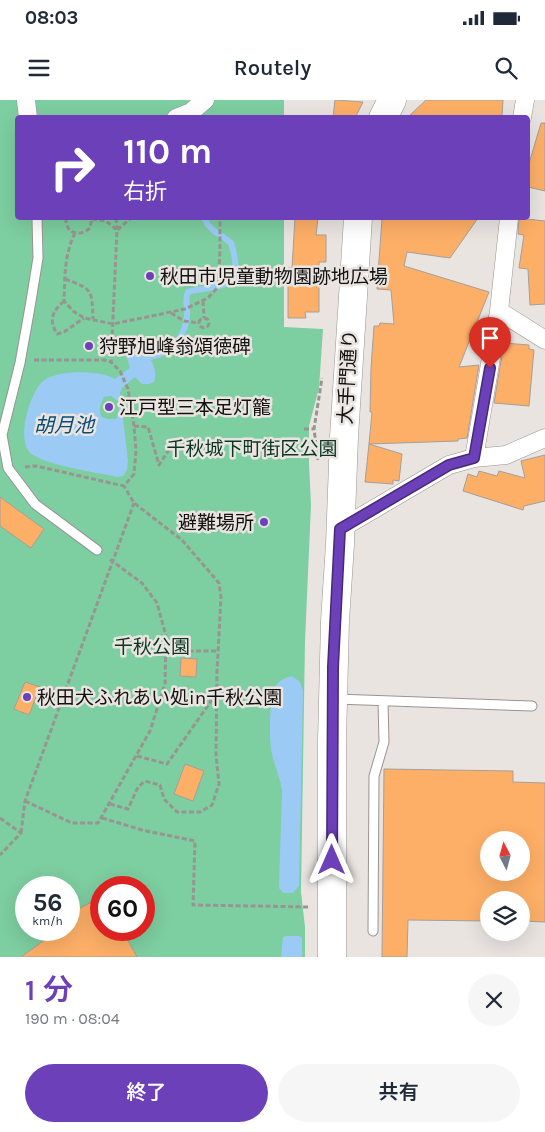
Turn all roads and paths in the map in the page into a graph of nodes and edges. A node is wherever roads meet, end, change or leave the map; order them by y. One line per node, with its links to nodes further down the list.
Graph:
1 (26, 100): 5 (street)
2 (205, 100): 6 (street)
3 (392, 100): 7 (main road)
4 (525, 100): 8 (street)
5 (28, 115)
6 (183, 115)
7 (384, 115)
8 (522, 115)
9 (37, 220): 32 (lane)
10 (66, 220): 19 (path)
11 (92, 220): 19 (path)
12 (101, 220): 18 (path)
13 (116, 220): 18 (path)
14 (129, 220): 18 (path)
15 (220, 220): 21 (path)
16 (358, 220): 42 (main road, 大手門通り)
17 (509, 220): 23 (street)
18 (117, 230): 29 (path)
19 (75, 233): 20 (path)
20 (65, 279): 22 (path); 27 (path)
21 (203, 300): 24 (path); 26 (path)
22 (64, 301): 25 (path); 25 (path)
23 (499, 311): 30 (street); 38 (street)
24 (170, 312): 28 (path); 29 (path)
25 (84, 318): 27 (path)
26 (204, 318): 28 (path); 28 (path)
27 (93, 319): 29 (path)
28 (199, 323)
29 (112, 324): 31 (path)
30 (545, 340)
31 (111, 362): 32 (path); 33 (path)
32 (20, 363): 39 (lane)
33 (134, 426): 37 (path); 40 (path)
34 (304, 428): 35 (path)
35 (314, 429)
36 (545, 438): 38 (street)
37 (188, 442)
38 (474, 458): 42 (street)
39 (8, 468): 40 (path); 43 (lane)
40 (124, 486): 41 (path)
41 (134, 503): 44 (path); 46 (path)
42 (340, 529): 48 (main road, 大手門通り)
43 (97, 550)
44 (113, 562): 45 (path); 52 (path)
45 (166, 651): 46 (path); 51 (path)
46 (218, 651): 47 (path)
47 (216, 694): 51 (path); 53 (path)
48 (333, 699): 49 (lane); 60 (main road, 大手門通り)
49 (383, 701): 50 (lane); 59 (lane)
50 (532, 706)
51 (137, 756): 53 (path)
52 (25, 801): 55 (path); 56 (path)
53 (110, 804): 55 (path)
54 (0, 818): 56 (path)
55 (102, 818): 58 (path)
56 (21, 833): 57 (path)
57 (0, 855)
58 (315, 907)
59 (373, 931)
60 (332, 957)

